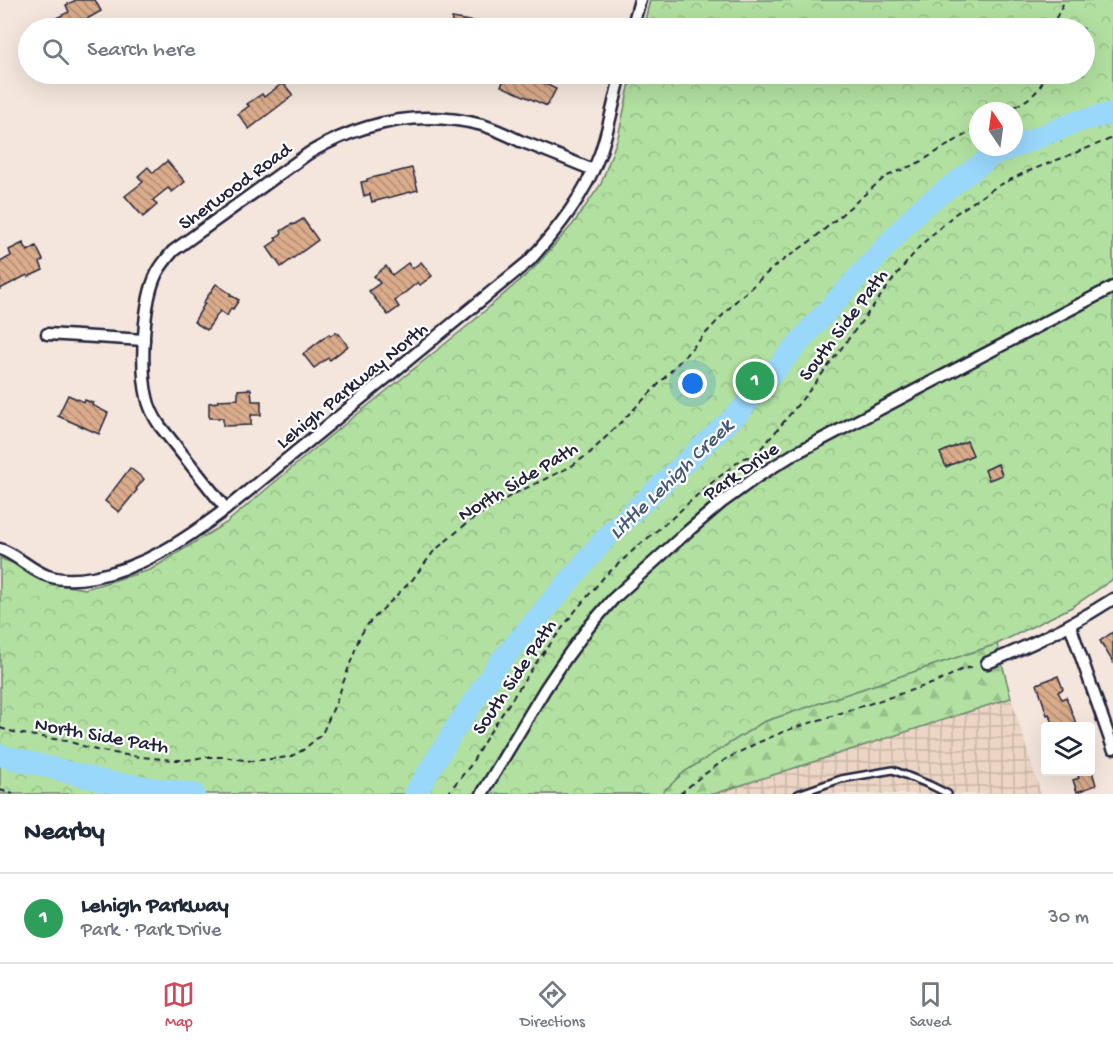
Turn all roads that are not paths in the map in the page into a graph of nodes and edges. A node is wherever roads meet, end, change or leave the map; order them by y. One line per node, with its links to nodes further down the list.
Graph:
1 (640, 0): 2 (street)
2 (635, 18)
3 (618, 84): 4 (street, Lehigh Parkway North)
4 (593, 170): 7 (street, Sherwood Road); 8 (street, Lehigh Parkway North)
5 (1113, 287): 14 (street, Park Drive)
6 (47, 334): 7 (street)
7 (144, 340): 8 (street, Sherwood Road)
8 (226, 509): 9 (street, Lehigh Parkway North)
9 (0, 549)
10 (1113, 599): 11 (street)
11 (1070, 625): 12 (street); 13 (street)
12 (987, 663)
13 (1113, 748)
14 (482, 794)
15 (798, 794): 16 (lane)
16 (948, 794)

